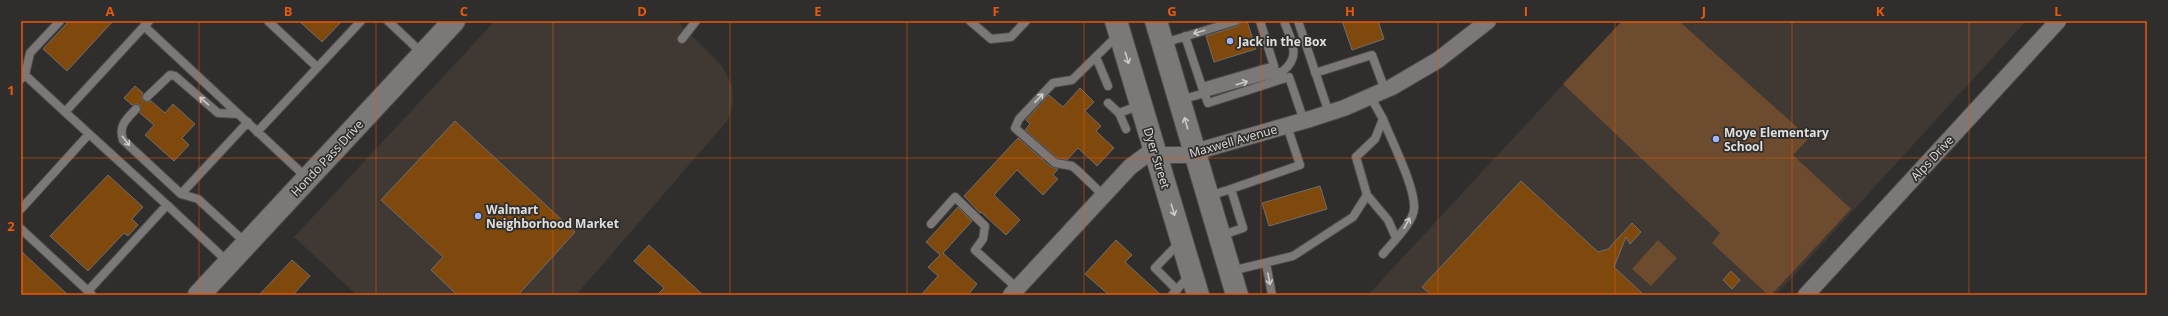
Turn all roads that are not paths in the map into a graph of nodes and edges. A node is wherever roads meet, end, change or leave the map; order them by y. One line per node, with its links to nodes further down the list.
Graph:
1 (60, 21): 25 (lane)
2 (268, 21): 23 (lane)
3 (361, 21): 23 (lane)
4 (388, 21): 21 (lane)
5 (454, 21): 21 (main road, Hondo Pass Drive)
6 (696, 21): 19 (lane)
7 (970, 21): 8 (lane)
8 (1026, 21)
9 (1156, 21): 20 (main road)
10 (1236, 21): 18 (lane, one-way to 18)
11 (1260, 21): 27 (lane)
12 (1284, 21): 27 (lane, one-way to 12)
13 (1298, 21): 24 (lane)
14 (1488, 21): 28 (street, Maxwell Avenue)
15 (2058, 21): 74 (street, Alps Drive)
16 (147, 24): 35 (lane); 38 (lane)
17 (1118, 27): 22 (lane); 33 (main road, Dyer Street, one-way to 33)
18 (1185, 36): 20 (lane); 27 (lane)
19 (682, 40)
20 (1162, 43): 31 (main road)
21 (424, 54): 48 (main road, Hondo Pass Drive)
22 (1096, 57): 26 (lane); 51 (lane, one-way to 22)
23 (317, 68): 44 (lane)
24 (1315, 73): 28 (lane); 37 (lane)
25 (23, 77): 35 (lane)
26 (1108, 86)
27 (1203, 90): 31 (lane); 40 (lane)
28 (1384, 90): 29 (street, Maxwell Avenue)
29 (1370, 96): 37 (street, Maxwell Avenue); 39 (lane)
30 (147, 97): 38 (lane, one-way to 30)
31 (1179, 100): 46 (main road, one-way to 31)
32 (1108, 103): 36 (lane)
33 (1141, 105): 36 (lane); 47 (main road, Dyer Street)
34 (136, 109): 50 (lane, one-way to 50)
35 (65, 112): 45 (lane)
36 (1119, 113): 43 (lane)
37 (1329, 113): 40 (street, Maxwell Avenue)
38 (238, 114): 41 (lane)
39 (1383, 119): 52 (lane); 59 (lane, one-way to 39)
40 (1304, 121): 42 (street, Maxwell Avenue)
41 (248, 122): 44 (lane); 50 (lane)
42 (1287, 126): 46 (street, Maxwell Avenue); 49 (lane)
43 (1126, 129)
44 (257, 132): 48 (lane)
45 (89, 134): 54 (lane); 55 (lane)
46 (1195, 152): 47 (street, Maxwell Avenue); 53 (main road)
47 (1156, 154): 51 (street, Maxwell Avenue); 60 (main road, Dyer Street, one-way to 60)
48 (307, 178): 61 (main road, Hondo Pass Drive)
49 (1232, 189): 53 (lane); 58 (lane)
50 (181, 194): 61 (lane)
51 (1103, 195): 67 (street, Maxwell Avenue)
52 (1367, 195): 59 (lane); 64 (lane)
53 (1208, 197): 58 (main road)
54 (167, 205): 63 (lane); 69 (lane)
55 (21, 209)
56 (931, 224): 67 (lane)
57 (21, 229): 69 (lane)
58 (1220, 236): 65 (main road)
59 (1396, 238): 62 (lane)
60 (1182, 240): 66 (main road, Dyer Street); 68 (lane)
61 (247, 244): 63 (main road, Hondo Pass Drive)
62 (1383, 254)
63 (229, 263): 70 (main road, Hondo Pass Drive)
64 (1266, 263): 65 (lane); 73 (lane, one-way to 73)
65 (1230, 271): 72 (main road)
66 (1192, 273): 68 (lane); 71 (main road, Dyer Street)
67 (1014, 292)
68 (1175, 292)
69 (90, 293)
70 (200, 295)
71 (1198, 295)
72 (1237, 295)
73 (1272, 295)
74 (1806, 295)

